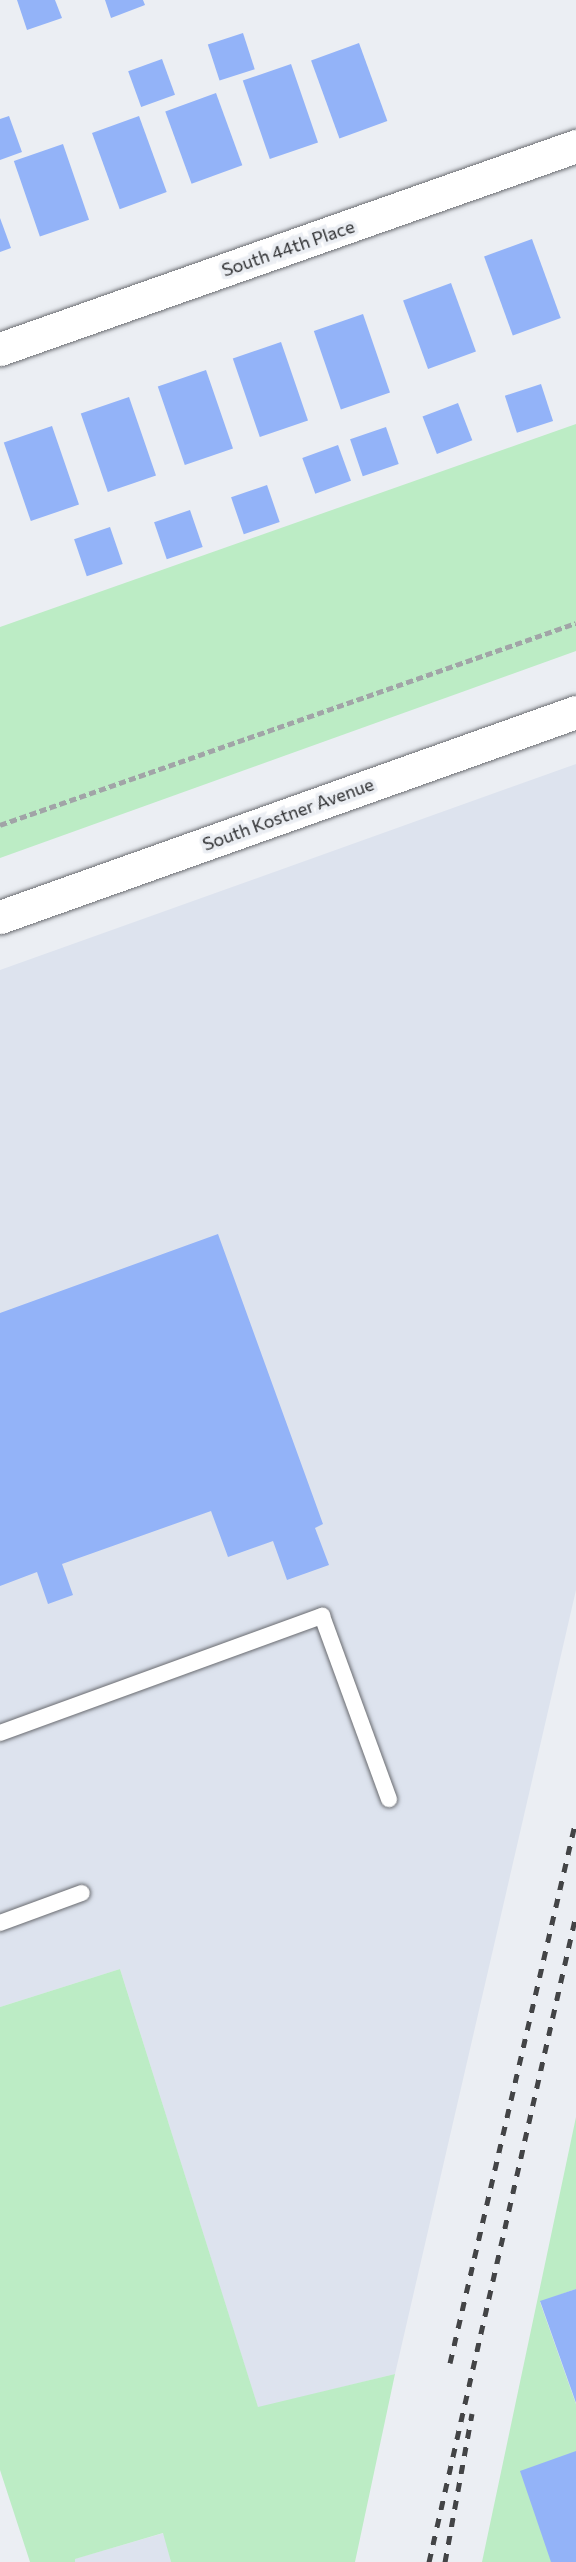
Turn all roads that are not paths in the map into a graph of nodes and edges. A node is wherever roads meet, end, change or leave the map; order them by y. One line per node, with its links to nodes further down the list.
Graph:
1 (576, 146): 2 (street, South 44th Place)
2 (0, 349)
3 (576, 712): 4 (street, South Kostner Avenue)
4 (0, 917)
5 (0, 1733): 6 (lane)
6 (389, 1798)
7 (82, 1893): 8 (lane)
8 (0, 1923)

